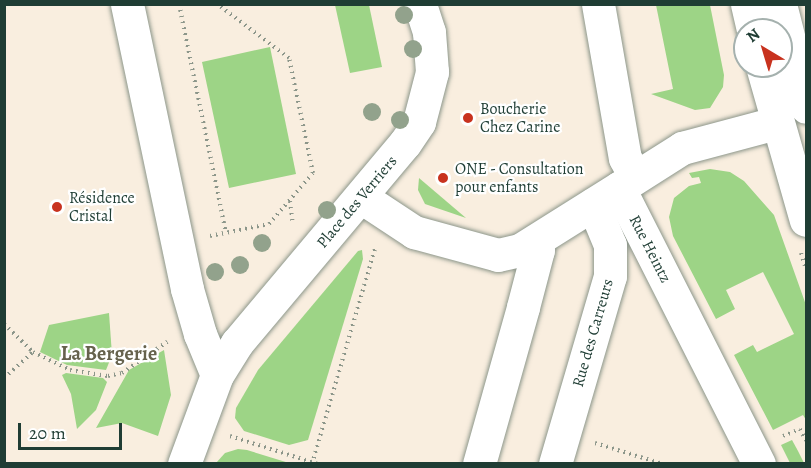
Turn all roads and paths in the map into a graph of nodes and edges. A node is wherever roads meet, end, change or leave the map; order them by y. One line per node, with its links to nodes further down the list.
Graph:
1 (127, 4): 24 (street)
2 (179, 4): 16 (path)
3 (217, 4): 14 (path)
4 (420, 4): 13 (street, Place des Verriers)
5 (598, 4): 12 (street)
6 (780, 4): 7 (street)
7 (797, 72): 9 (street); 10 (street)
8 (765, 78): 10 (street)
9 (807, 107)
10 (776, 123): 11 (street); 12 (street); 15 (street)
11 (807, 143)
12 (616, 190): 19 (street); 29 (street, Rue Heintz); 33 (street, Rue des Carreurs)
13 (361, 197): 19 (street); 24 (street, Place des Verriers)
14 (290, 201): 16 (path); 17 (path)
15 (807, 220)
16 (226, 232): 18 (path)
17 (295, 234)
18 (204, 237)
19 (536, 241): 32 (street)
20 (376, 246): 30 (path)
21 (4, 324): 23 (path)
22 (168, 342): 23 (path)
23 (33, 352): 25 (path)
24 (217, 375): 31 (street, Place des Verriers)
25 (4, 378)
26 (223, 434): 30 (path)
27 (588, 441): 34 (path)
28 (807, 441): 29 (path)
29 (765, 453)
30 (314, 463)
31 (184, 464)
32 (479, 464)
33 (555, 464)
34 (663, 464)

